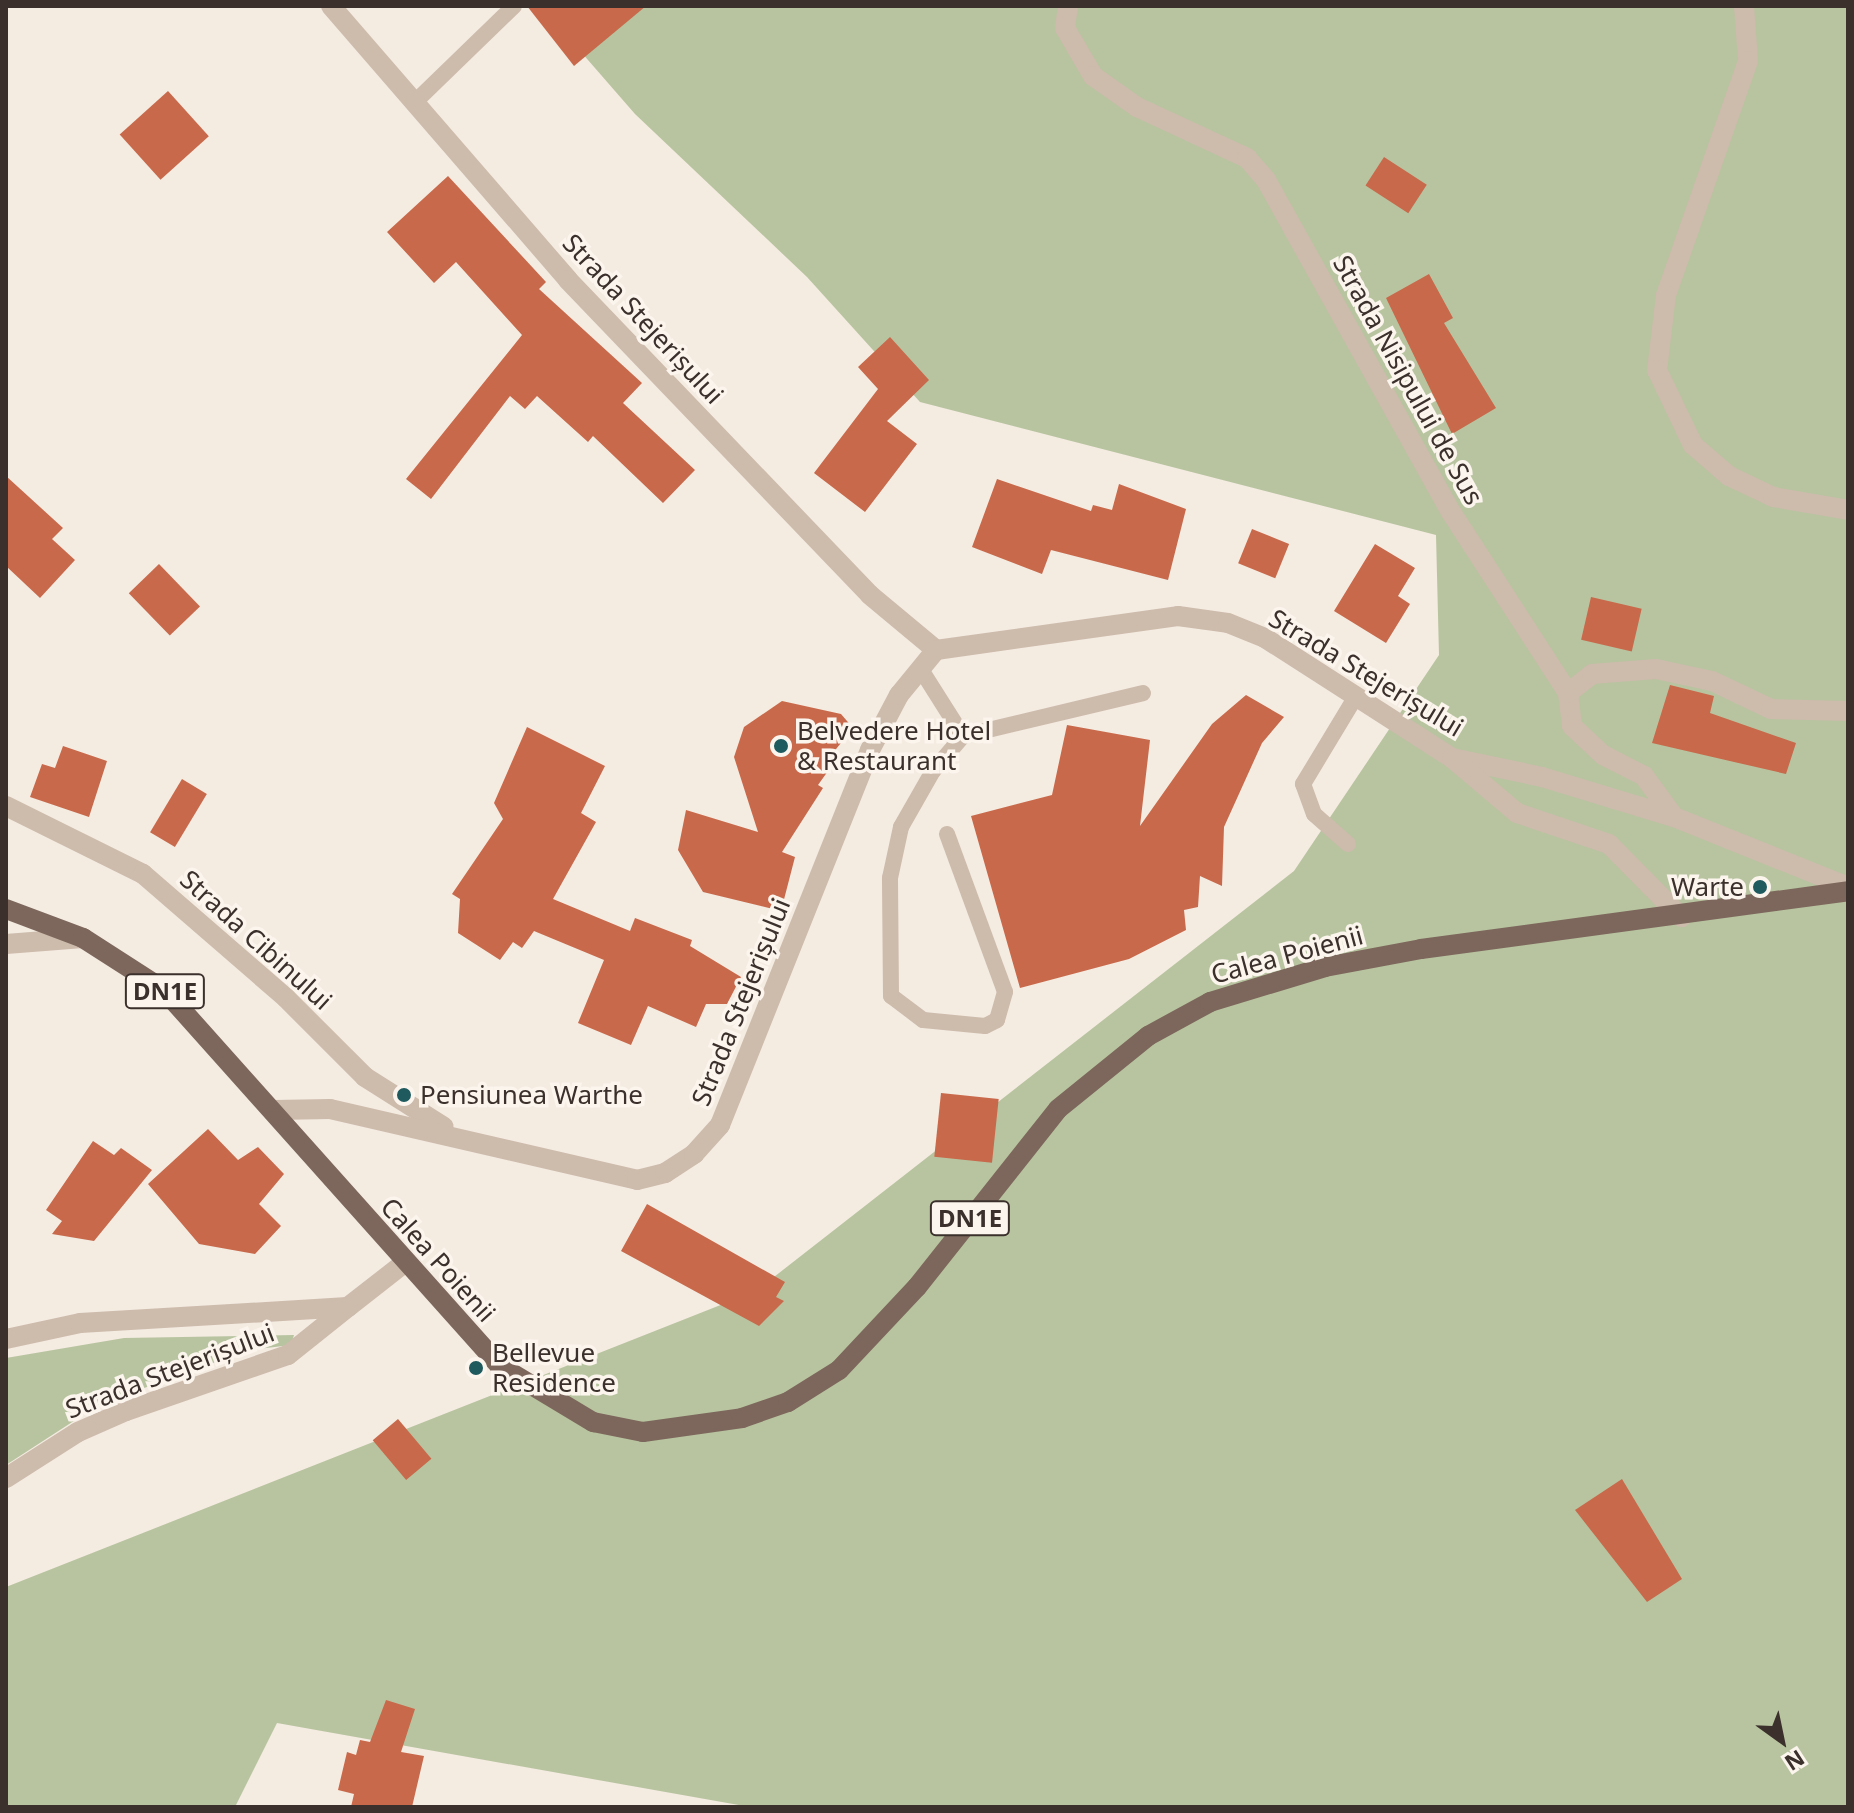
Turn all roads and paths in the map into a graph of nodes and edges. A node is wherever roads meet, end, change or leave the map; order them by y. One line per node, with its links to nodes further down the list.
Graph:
1 (331, 6): 5 (street, Strada Stejerișului)
2 (514, 6): 5 (lane)
3 (1068, 6): 10 (street, Strada Nisipului de Sus)
4 (1744, 6): 6 (street)
5 (414, 103): 7 (street, Strada Stejerișului)
6 (1848, 510)
7 (936, 650): 8 (street, Strada Stejerișului); 11 (street, Strada Stejerișului)
8 (920, 668): 13 (lane); 25 (street, Strada Stejerișului)
9 (1143, 693): 13 (lane)
10 (1568, 693): 12 (street); 16 (street, Strada Nisipului de Sus)
11 (1356, 696): 14 (street, Strada Stejerișului); 18 (lane)
12 (1848, 711)
13 (963, 736): 17 (lane)
14 (1452, 758): 16 (street, Strada Stejerișului); 21 (street)
15 (6, 806): 25 (street, Strada Cibinului)
16 (1674, 817): 19 (street, Strada Stejerișului)
17 (947, 834)
18 (1348, 844)
19 (1848, 889): 21 (main road, Calea Poienii / DN1E)
20 (6, 909): 22 (main road, Calea Poienii / DN1E)
21 (1681, 917): 26 (main road, Calea Poienii / DN1E)
22 (83, 938): 23 (street); 24 (main road, Calea Poienii / DN1E)
23 (6, 944)
24 (275, 1110): 25 (street, Strada Stejerișului); 26 (main road, Calea Poienii / DN1E)
25 (457, 1135)
26 (403, 1264): 27 (street, Strada Stejerișului)
27 (348, 1307): 28 (street, Strada Stejerișului); 29 (street, Strada Stejerișului)
28 (6, 1339)
29 (6, 1478)

